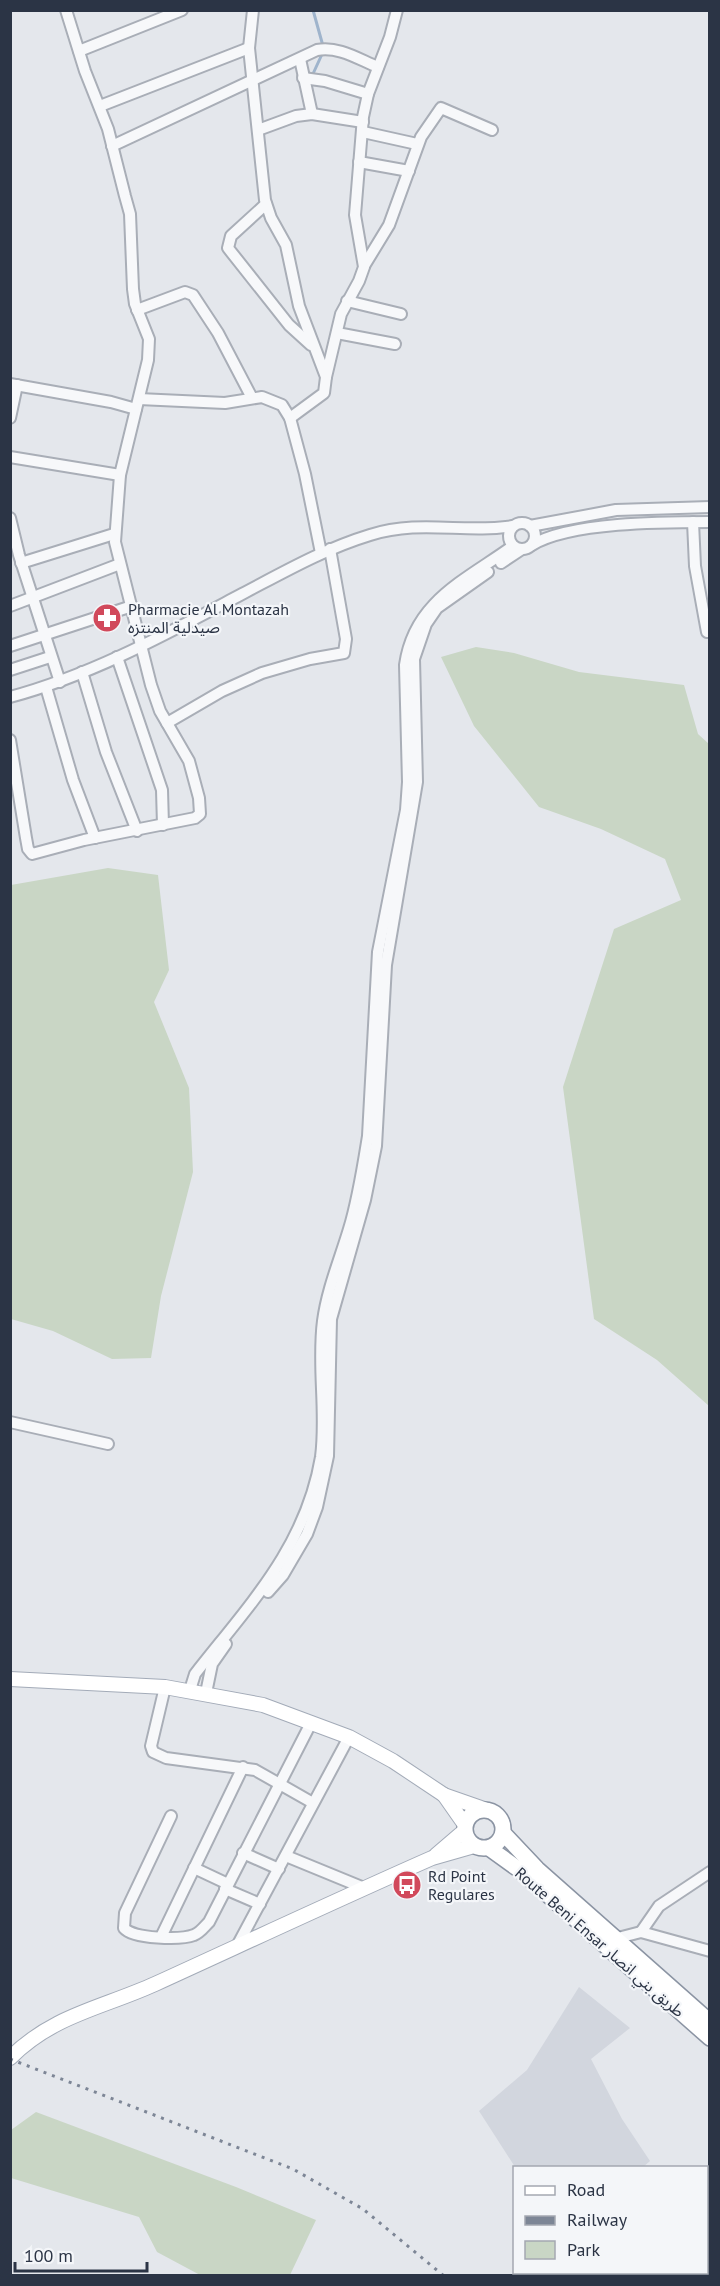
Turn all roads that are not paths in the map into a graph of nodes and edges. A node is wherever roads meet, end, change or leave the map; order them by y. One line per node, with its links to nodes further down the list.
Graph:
1 (66, 10): 6 (street)
2 (182, 10): 6 (street)
3 (253, 10): 5 (street)
4 (397, 10): 8 (street)
5 (249, 48): 10 (street); 12 (street)
6 (79, 51): 12 (street)
7 (300, 59): 8 (street); 9 (street); 10 (street)
8 (378, 67): 11 (street)
9 (303, 78): 11 (street); 13 (street)
10 (252, 82): 15 (street); 18 (street)
11 (368, 94): 14 (street)
12 (100, 106): 18 (street)
13 (312, 114): 14 (street); 15 (street)
14 (363, 127): 17 (street); 19 (street)
15 (258, 130): 21 (street)
16 (492, 130): 17 (street)
17 (417, 144): 20 (street)
18 (112, 146): 24 (street)
19 (359, 162): 20 (street); 22 (street)
20 (409, 171): 22 (street)
21 (266, 204): 28 (street); 28 (street)
22 (364, 267): 23 (street)
23 (347, 301): 25 (street); 26 (street)
24 (137, 310): 31 (street); 32 (street)
25 (400, 314)
26 (337, 333): 27 (street); 29 (street)
27 (395, 344)
28 (314, 347): 29 (street)
29 (326, 377): 34 (street)
30 (14, 385): 32 (street); 33 (street)
31 (252, 398): 32 (street); 34 (street)
32 (137, 404): 36 (street)
33 (10, 418)
34 (290, 418): 47 (street)
35 (10, 457): 36 (street)
36 (120, 475): 45 (street)
37 (710, 507): 43 (street)
38 (10, 518): 41 (street)
39 (693, 522): 40 (street); 46 (street); 53 (street)
40 (710, 522)
41 (11, 526): 48 (street)
42 (513, 526): 43 (street); 44 (street); 46 (street)
43 (530, 526): 46 (street)
44 (485, 528): 46 (street); 47 (street)
45 (114, 534): 48 (street); 49 (street)
46 (519, 545): 71 (street)
47 (326, 551): 56 (street); 64 (street)
48 (21, 563): 50 (street)
49 (120, 564): 50 (street); 52 (street)
50 (32, 597): 51 (street); 54 (street)
51 (10, 606)
52 (132, 606): 54 (street); 56 (street)
53 (707, 632)
54 (44, 634): 55 (street); 57 (street)
55 (10, 646)
56 (141, 646): 58 (street); 64 (street)
57 (50, 657): 59 (street); 61 (street)
58 (117, 657): 60 (street); 66 (street)
59 (10, 670)
60 (82, 672): 61 (street); 67 (street)
61 (60, 682): 62 (street)
62 (46, 687): 63 (street); 68 (street)
63 (10, 697)
64 (167, 723): 66 (street)
65 (10, 740): 68 (street)
66 (164, 825): 67 (street)
67 (137, 831): 68 (street)
68 (95, 838)
69 (10, 1422): 70 (street)
70 (108, 1444)
71 (208, 1663): 74 (street); 75 (street)
72 (10, 1679): 73 (main road)
73 (165, 1687): 74 (main road); 78 (street)
74 (190, 1690): 75 (main road)
75 (207, 1693): 76 (main road)
76 (311, 1723): 77 (main road); 79 (street)
77 (349, 1737): 80 (main road); 81 (street)
78 (243, 1767): 79 (street); 90 (street)
79 (279, 1783): 81 (street); 87 (street)
80 (444, 1796): 82 (main road); 84 (main road)
81 (314, 1803): 88 (street)
82 (487, 1810): 84 (highway); 85 (highway)
83 (171, 1816): 97 (street)
84 (465, 1828): 86 (highway); 89 (main road)
85 (503, 1833): 86 (highway); 98 (highway, Route Beni Ensar طريق بني انصار)
86 (481, 1847): 89 (main road); 102 (highway, Route Beni Ensar طريق بني انصار)
87 (243, 1853): 91 (street); 93 (street)
88 (286, 1856): 91 (street); 94 (street)
89 (432, 1858): 94 (main road)
90 (194, 1868): 93 (street); 97 (street)
91 (279, 1869): 95 (street)
92 (710, 1872): 96 (street)
93 (226, 1886): 95 (street); 97 (street)
94 (364, 1888): 99 (main road)
95 (260, 1904): 99 (street)
96 (641, 1932): 98 (street); 100 (street)
97 (161, 1937)
98 (614, 1939): 101 (highway, Route Beni Ensar طريق بني انصار)
99 (237, 1946): 103 (main road)
100 (710, 1951)
101 (710, 2022)
102 (710, 2038)
103 (10, 2058)

